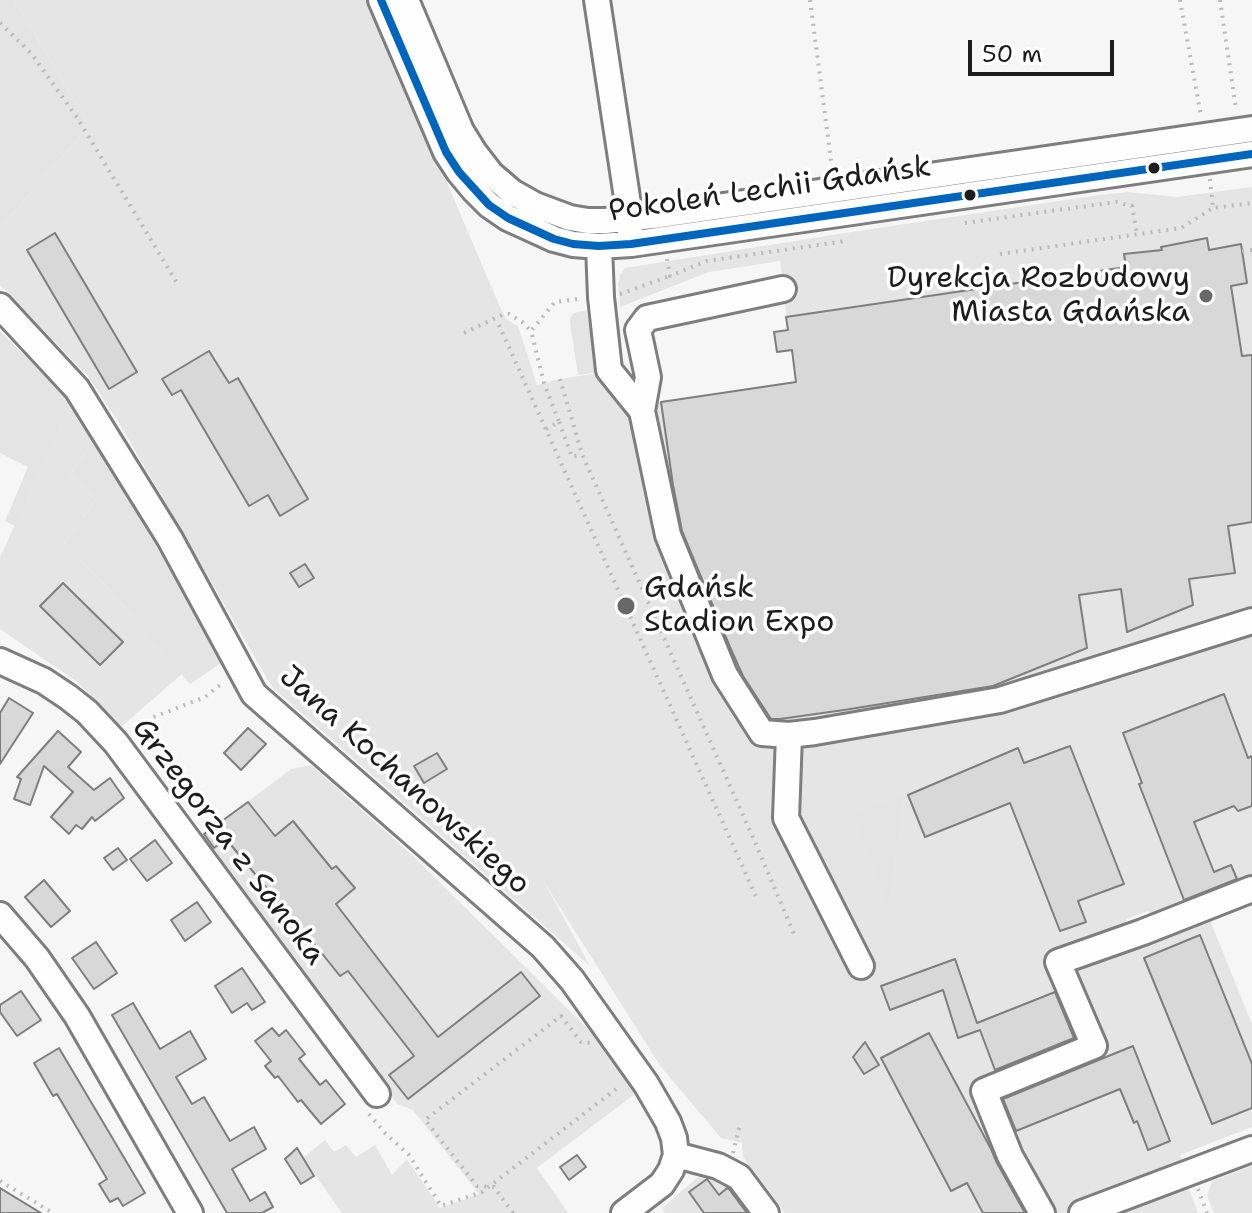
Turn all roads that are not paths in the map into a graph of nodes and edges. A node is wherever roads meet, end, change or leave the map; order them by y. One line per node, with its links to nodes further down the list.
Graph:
1 (381, 0): 10 (street, Pokoleń Lechii Gdańsk)
2 (406, 0): 8 (street, Pokoleń Lechii Gdańsk)
3 (597, 0): 8 (street)
4 (1244, 120): 6 (street, Pokoleń Lechii Gdańsk)
5 (1252, 154): 7 (street, Pokoleń Lechii Gdańsk)
6 (1041, 159): 7 (street); 8 (street, Pokoleń Lechii Gdańsk)
7 (1045, 183): 9 (street, Pokoleń Lechii Gdańsk)
8 (629, 219): 9 (street)
9 (631, 244): 10 (street, Pokoleń Lechii Gdańsk)
10 (599, 246): 13 (street)
11 (783, 289): 13 (street)
12 (0, 306): 22 (street, Jana Kochanowskiego)
13 (642, 411): 16 (street)
14 (1252, 621): 16 (street)
15 (0, 661): 20 (street, Grzegorza z Sanoka)
16 (789, 735): 19 (street)
17 (1252, 889): 26 (street)
18 (0, 915): 24 (street)
19 (861, 966)
20 (369, 1100)
21 (1252, 1149): 27 (street)
22 (676, 1155): 23 (street); 25 (street)
23 (636, 1210)
24 (190, 1213)
25 (766, 1213)
26 (1042, 1213)
27 (1082, 1213)

